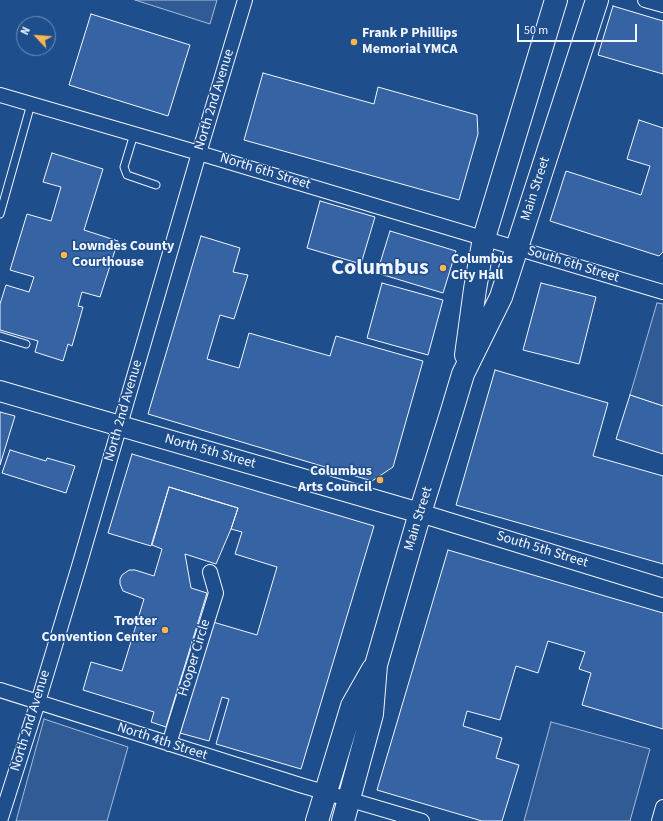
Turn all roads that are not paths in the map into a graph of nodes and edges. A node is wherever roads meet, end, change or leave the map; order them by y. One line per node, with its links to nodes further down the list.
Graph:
1 (245, 0): 9 (street, North 2nd Avenue)
2 (556, 0): 12 (main road, Main Street)
3 (597, 0): 13 (main road, Main Street)
4 (645, 0): 5 (street)
5 (663, 5)
6 (0, 95): 7 (street, North 6th Street)
7 (31, 104): 8 (street, North 6th Street); 11 (lane)
8 (134, 134): 9 (street, North 6th Street); 10 (lane)
9 (199, 153): 12 (street, North 6th Street); 19 (street, North 2nd Avenue)
10 (156, 185)
11 (0, 214)
12 (484, 238): 13 (street, South 6th Street); 17 (main road, Main Street)
13 (517, 248): 14 (street, South 6th Street); 17 (main road, Main Street)
14 (663, 292)
15 (0, 336): 16 (lane)
16 (26, 344)
17 (463, 374): 20 (main road, Main Street)
18 (0, 391): 19 (main road, North 5th Street)
19 (119, 426): 20 (main road, North 5th Street); 25 (street, North 2nd Avenue)
20 (420, 513): 22 (street, South 5th Street); 23 (main road, Main Street)
21 (210, 572): 26 (street, Hooper Circle)
22 (663, 588)
23 (376, 665): 27 (main road, Main Street); 28 (main road, Main Street)
24 (0, 690): 25 (street, North 4th Street)
25 (38, 702): 26 (street, North 4th Street); 30 (street, North 2nd Avenue)
26 (169, 744): 27 (street, North 4th Street)
27 (325, 792): 28 (street, North 4th Street); 31 (main road, Main Street)
28 (349, 800): 32 (main road, Main Street); 33 (street, North 4th Street)
29 (663, 807): 34 (street)
30 (0, 821)
31 (317, 821)
32 (343, 821)
33 (422, 821)
34 (659, 821)

